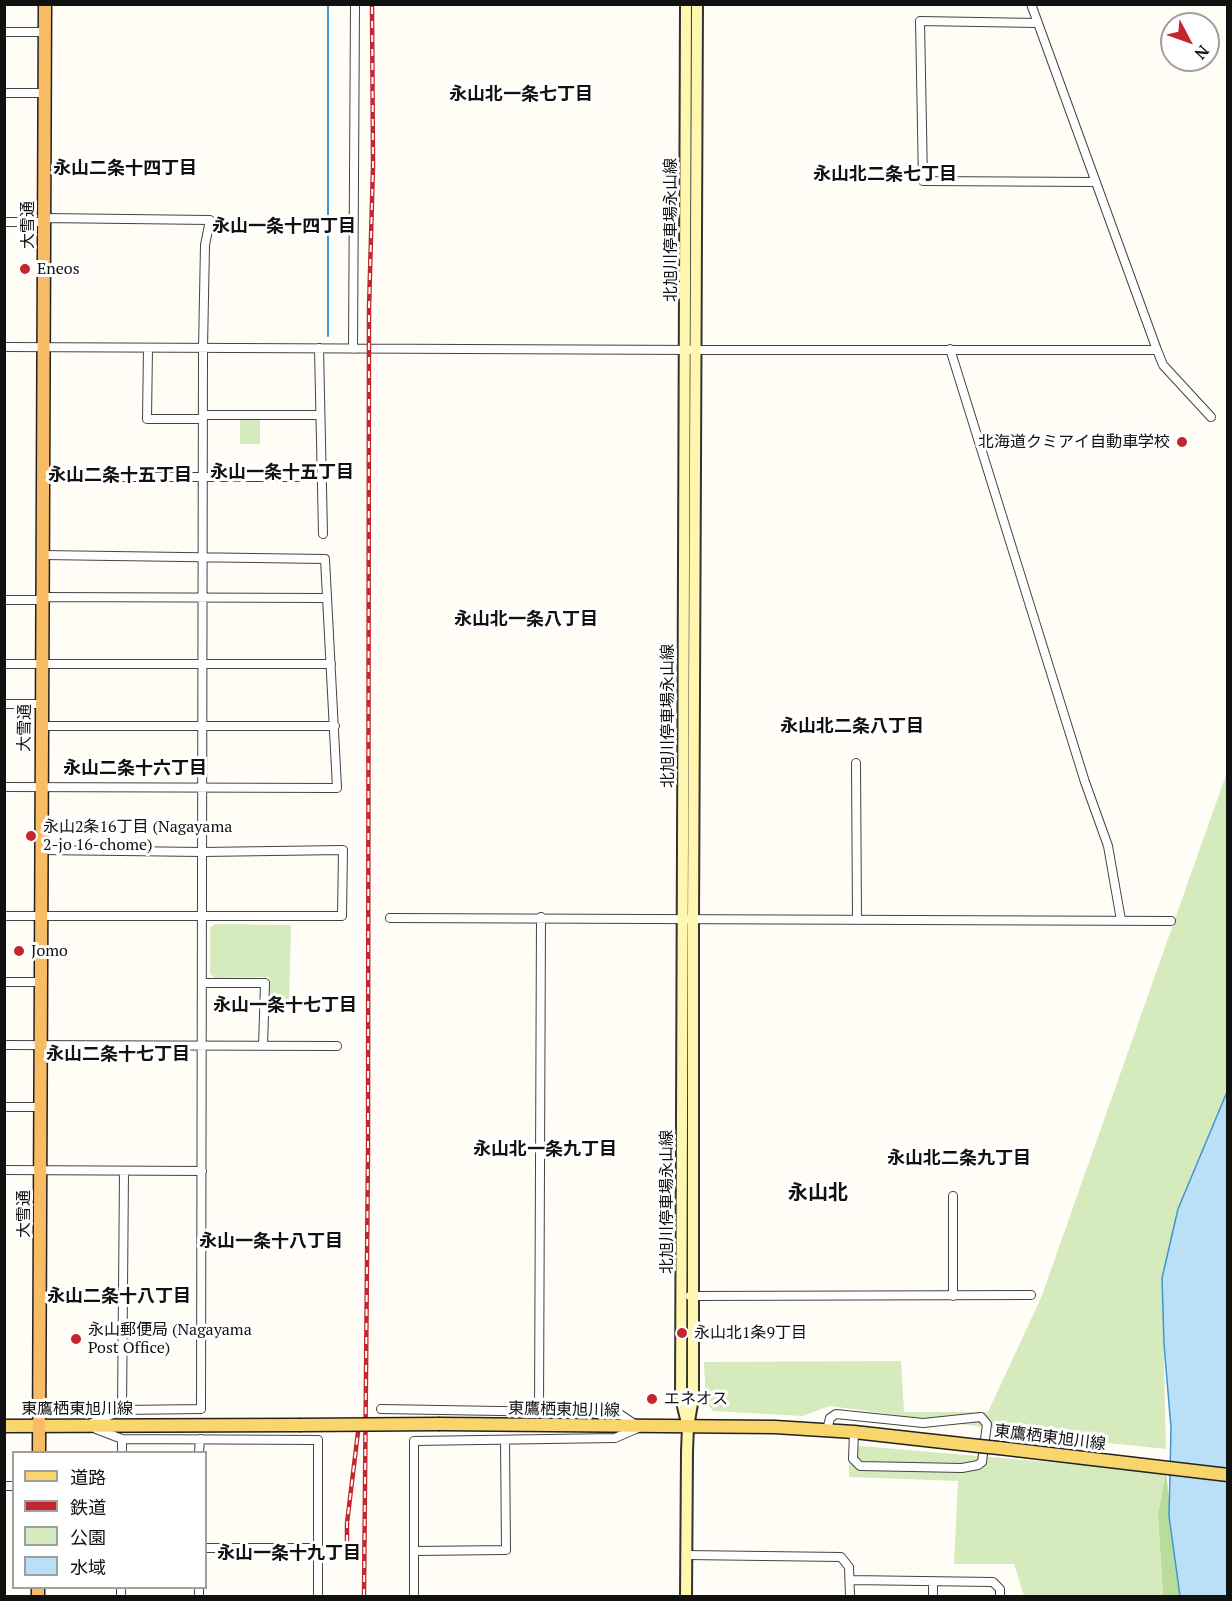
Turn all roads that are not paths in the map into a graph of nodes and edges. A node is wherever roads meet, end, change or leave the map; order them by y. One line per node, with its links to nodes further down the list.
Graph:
1 (45, 4): 8 (highway, 大雪通)
2 (355, 4): 19 (street)
3 (686, 4): 20 (main road, 北旭川停車場永山線)
4 (697, 4): 20 (main road, 北旭川停車場永山線)
5 (1031, 4): 6 (street)
6 (1037, 23): 11 (street); 11 (street)
7 (4, 32): 8 (street)
8 (45, 32): 10 (highway, 大雪通)
9 (4, 93): 10 (street)
10 (44, 93): 12 (highway, 大雪通)
11 (1094, 182): 22 (street)
12 (45, 220): 13 (street); 15 (highway, 大雪通); 17 (street)
13 (4, 222)
14 (4, 347): 15 (street)
15 (44, 347): 16 (street); 27 (highway, 大雪通)
16 (148, 348): 17 (street); 24 (street)
17 (203, 348): 18 (street); 24 (street)
18 (319, 348): 19 (street); 23 (street)
19 (353, 349): 20 (street)
20 (691, 350): 21 (street); 56 (main road, 北旭川停車場永山線)
21 (950, 350): 22 (street); 58 (street)
22 (1157, 350): 25 (street)
23 (319, 415): 24 (street); 28 (street)
24 (203, 417): 26 (street)
25 (1211, 417)
26 (204, 476): 27 (street); 28 (street); 31 (street)
27 (42, 477): 30 (highway, 大雪通)
28 (320, 477): 29 (street)
29 (323, 534)
30 (42, 555): 31 (street); 33 (highway, 大雪通)
31 (203, 558): 32 (street); 34 (street)
32 (204, 597): 33 (street); 34 (street); 36 (street)
33 (42, 598): 35 (street); 38 (highway, 大雪通)
34 (326, 598): 39 (street)
35 (4, 600)
36 (203, 663): 38 (street); 39 (street); 42 (street)
37 (4, 664): 38 (street)
38 (42, 664): 41 (highway, 大雪通)
39 (331, 664): 44 (street)
40 (4, 704): 41 (street)
41 (42, 704): 43 (highway, 大雪通)
42 (203, 725): 43 (street); 44 (street); 48 (street)
43 (41, 726): 46 (highway, 大雪通)
44 (335, 726): 48 (street)
45 (856, 763): 57 (street)
46 (41, 787): 47 (street); 48 (street); 49 (highway, 大雪通)
47 (4, 788)
48 (202, 788): 50 (street)
49 (41, 850): 50 (street); 52 (highway, 大雪通)
50 (202, 852): 53 (street); 53 (street)
51 (4, 915): 52 (street)
52 (41, 916): 53 (street); 61 (highway, 大雪通)
53 (201, 916): 62 (street)
54 (541, 917): 55 (street); 56 (street); 81 (street)
55 (390, 918)
56 (688, 918): 57 (street); 76 (main road, 北旭川停車場永山線); 78 (main road, 北旭川停車場永山線)
57 (857, 919): 58 (street)
58 (1121, 920): 59 (street)
59 (1171, 921)
60 (4, 982): 61 (street)
61 (40, 982): 64 (highway, 大雪通)
62 (202, 983): 65 (street); 66 (street)
63 (4, 1045): 64 (street)
64 (40, 1045): 65 (street); 69 (highway, 大雪通)
65 (202, 1046): 66 (street); 72 (street)
66 (263, 1046): 67 (street)
67 (338, 1046)
68 (4, 1107): 69 (street)
69 (40, 1107): 71 (highway, 大雪通)
70 (4, 1170): 71 (street)
71 (41, 1171): 73 (street); 84 (highway, 大雪通)
72 (201, 1171): 73 (street); 80 (street)
73 (124, 1172): 80 (street)
74 (952, 1196): 77 (street)
75 (1031, 1295): 77 (street)
76 (693, 1296): 77 (street); 78 (street); 86 (main road, 北旭川停車場永山線)
77 (953, 1296)
78 (681, 1297): 86 (main road, 北旭川停車場永山線)
79 (381, 1409): 81 (street)
80 (122, 1410): 82 (street)
81 (539, 1411): 85 (street)
82 (86, 1425): 84 (main road, 東鷹栖東旭川線); 85 (main road, 東鷹栖東旭川線, bridge); 89 (street)
83 (4, 1426): 84 (main road, 東鷹栖東旭川線)
84 (39, 1426): 92 (highway, 大雪通)
85 (639, 1427): 86 (main road, 東鷹栖東旭川線); 91 (street)
86 (688, 1427): 87 (main road, 東鷹栖東旭川線); 99 (main road, 北旭川停車場永山線)
87 (827, 1430): 88 (main road, 東鷹栖東旭川線); 88 (street)
88 (854, 1432): 95 (main road, 東鷹栖東旭川線, bridge)
89 (122, 1439): 90 (street); 93 (street)
90 (200, 1439): 94 (street); 97 (street)
91 (505, 1440): 98 (street); 98 (street)
92 (39, 1451)
93 (122, 1451)
94 (200, 1451)
95 (1227, 1475)
96 (207, 1548): 97 (street)
97 (318, 1548): 102 (street)
98 (414, 1551): 103 (street)
99 (686, 1555): 100 (street); 104 (main road, 北旭川停車場永山線)
100 (850, 1580): 101 (street); 105 (street)
101 (933, 1582): 106 (street); 107 (street)
102 (318, 1596)
103 (414, 1596)
104 (686, 1596)
105 (850, 1596)
106 (933, 1596)
107 (1000, 1596)

